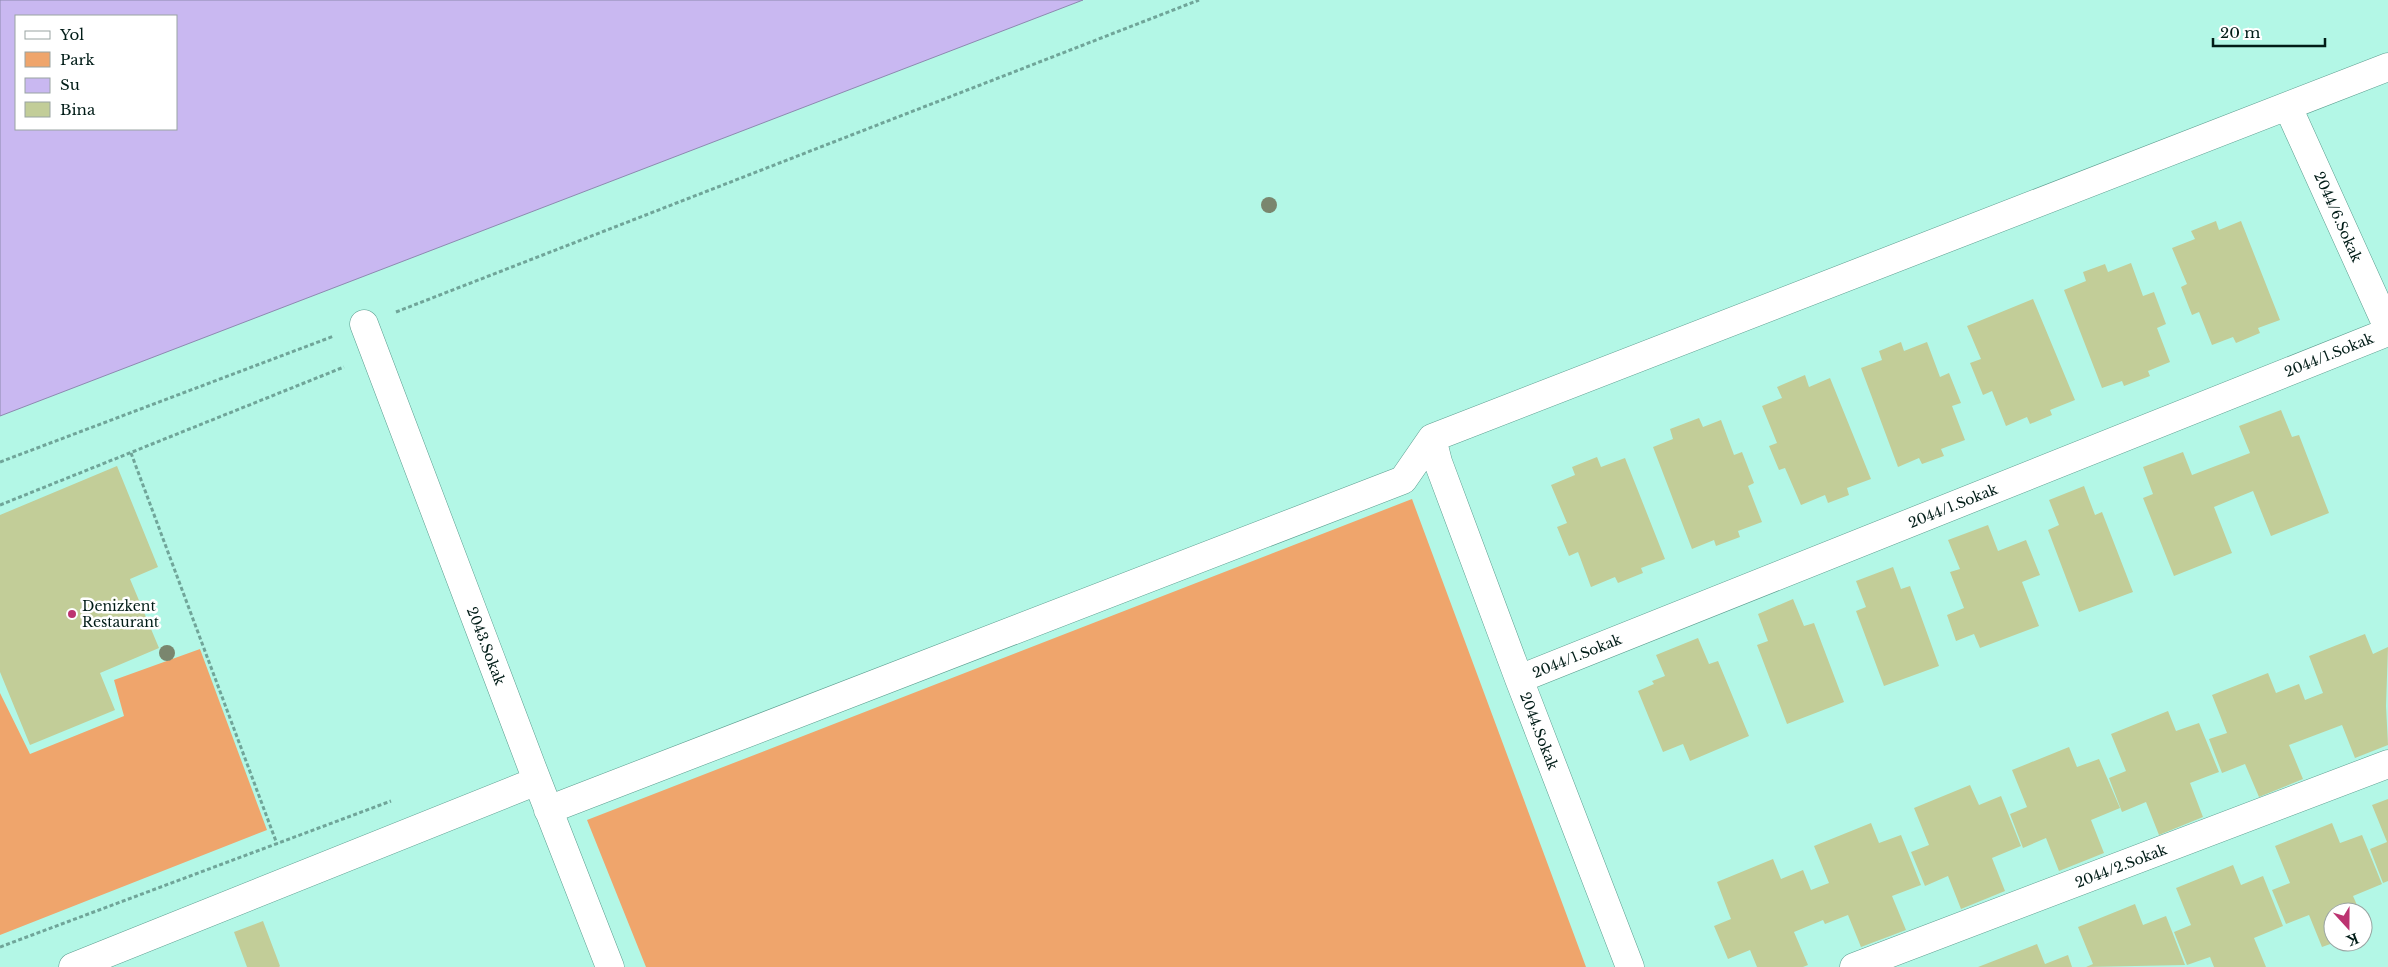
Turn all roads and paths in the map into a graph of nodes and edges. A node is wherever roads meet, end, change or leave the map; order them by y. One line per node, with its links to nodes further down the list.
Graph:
1 (1199, 0): 4 (path)
2 (2388, 67): 3 (street)
3 (2288, 107): 5 (street, 2044/6.Sokak); 8 (street)
4 (364, 324): 10 (path); 14 (street, 2043.Sokak)
5 (2388, 328)
6 (2388, 332): 12 (street, 2044/1.Sokak)
7 (344, 367): 9 (path)
8 (1432, 438): 12 (street, 2044.Sokak); 16 (street)
9 (131, 453): 11 (path); 17 (path)
10 (0, 462)
11 (0, 505)
12 (1519, 680): 22 (street, 2044.Sokak)
13 (2388, 764): 23 (street, 2044/2.Sokak)
14 (537, 782): 16 (street, 2043.Sokak); 18 (street)
15 (396, 799): 17 (path)
16 (548, 810): 21 (street, 2043.Sokak)
17 (277, 844): 18 (path); 19 (path)
18 (291, 880): 20 (street)
19 (0, 947)
20 (73, 967)
21 (610, 967)
22 (1630, 967)
23 (1854, 967)

